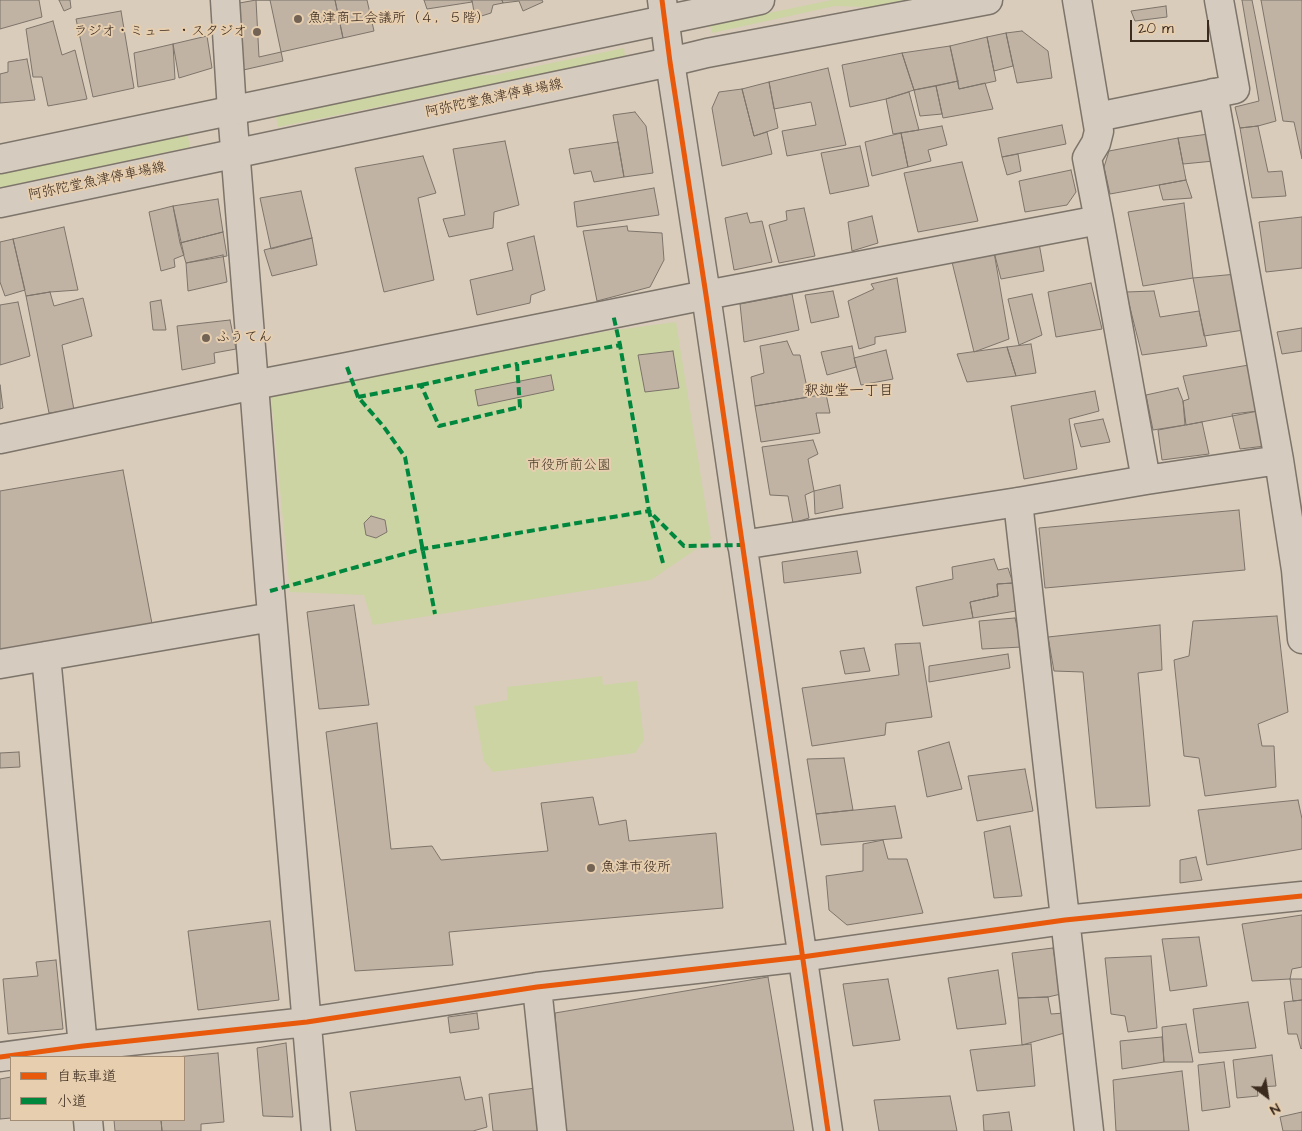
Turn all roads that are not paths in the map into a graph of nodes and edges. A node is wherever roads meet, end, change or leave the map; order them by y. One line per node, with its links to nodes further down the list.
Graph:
1 (225, 0): 9 (street)
2 (760, 0): 6 (street)
3 (988, 0): 7 (street, 阿弥陀堂魚津停車場線)
4 (1077, 0): 10 (street)
5 (1219, 0): 8 (street)
6 (664, 10): 7 (street); 9 (street)
7 (670, 62): 11 (street, 阿弥陀堂魚津停車場線); 15 (street)
8 (1214, 93): 10 (street); 18 (street)
9 (232, 110): 11 (street); 12 (street)
10 (1097, 117): 14 (street)
11 (235, 154): 13 (street, 阿弥陀堂魚津停車場線); 16 (street)
12 (0, 159)
13 (0, 203)
14 (1099, 220): 15 (street); 19 (street)
15 (706, 295): 16 (street); 21 (street)
16 (254, 385): 17 (street); 22 (street)
17 (0, 439)
18 (1279, 460): 19 (street); 23 (street)
19 (1146, 480): 20 (street)
20 (1018, 502): 21 (street); 27 (street)
21 (742, 545): 28 (street)
22 (272, 617): 24 (street); 30 (street)
23 (1302, 639)
24 (46, 656): 25 (street); 31 (street)
25 (0, 664)
26 (1302, 896): 27 (street)
27 (1066, 920): 28 (street); 36 (street)
28 (802, 957): 29 (street); 35 (street)
29 (537, 987): 30 (street); 34 (street)
30 (307, 1022): 31 (street); 33 (street)
31 (83, 1052): 32 (street)
32 (17, 1056)
33 (316, 1131)
34 (552, 1131)
35 (828, 1131)
36 (1089, 1131)

